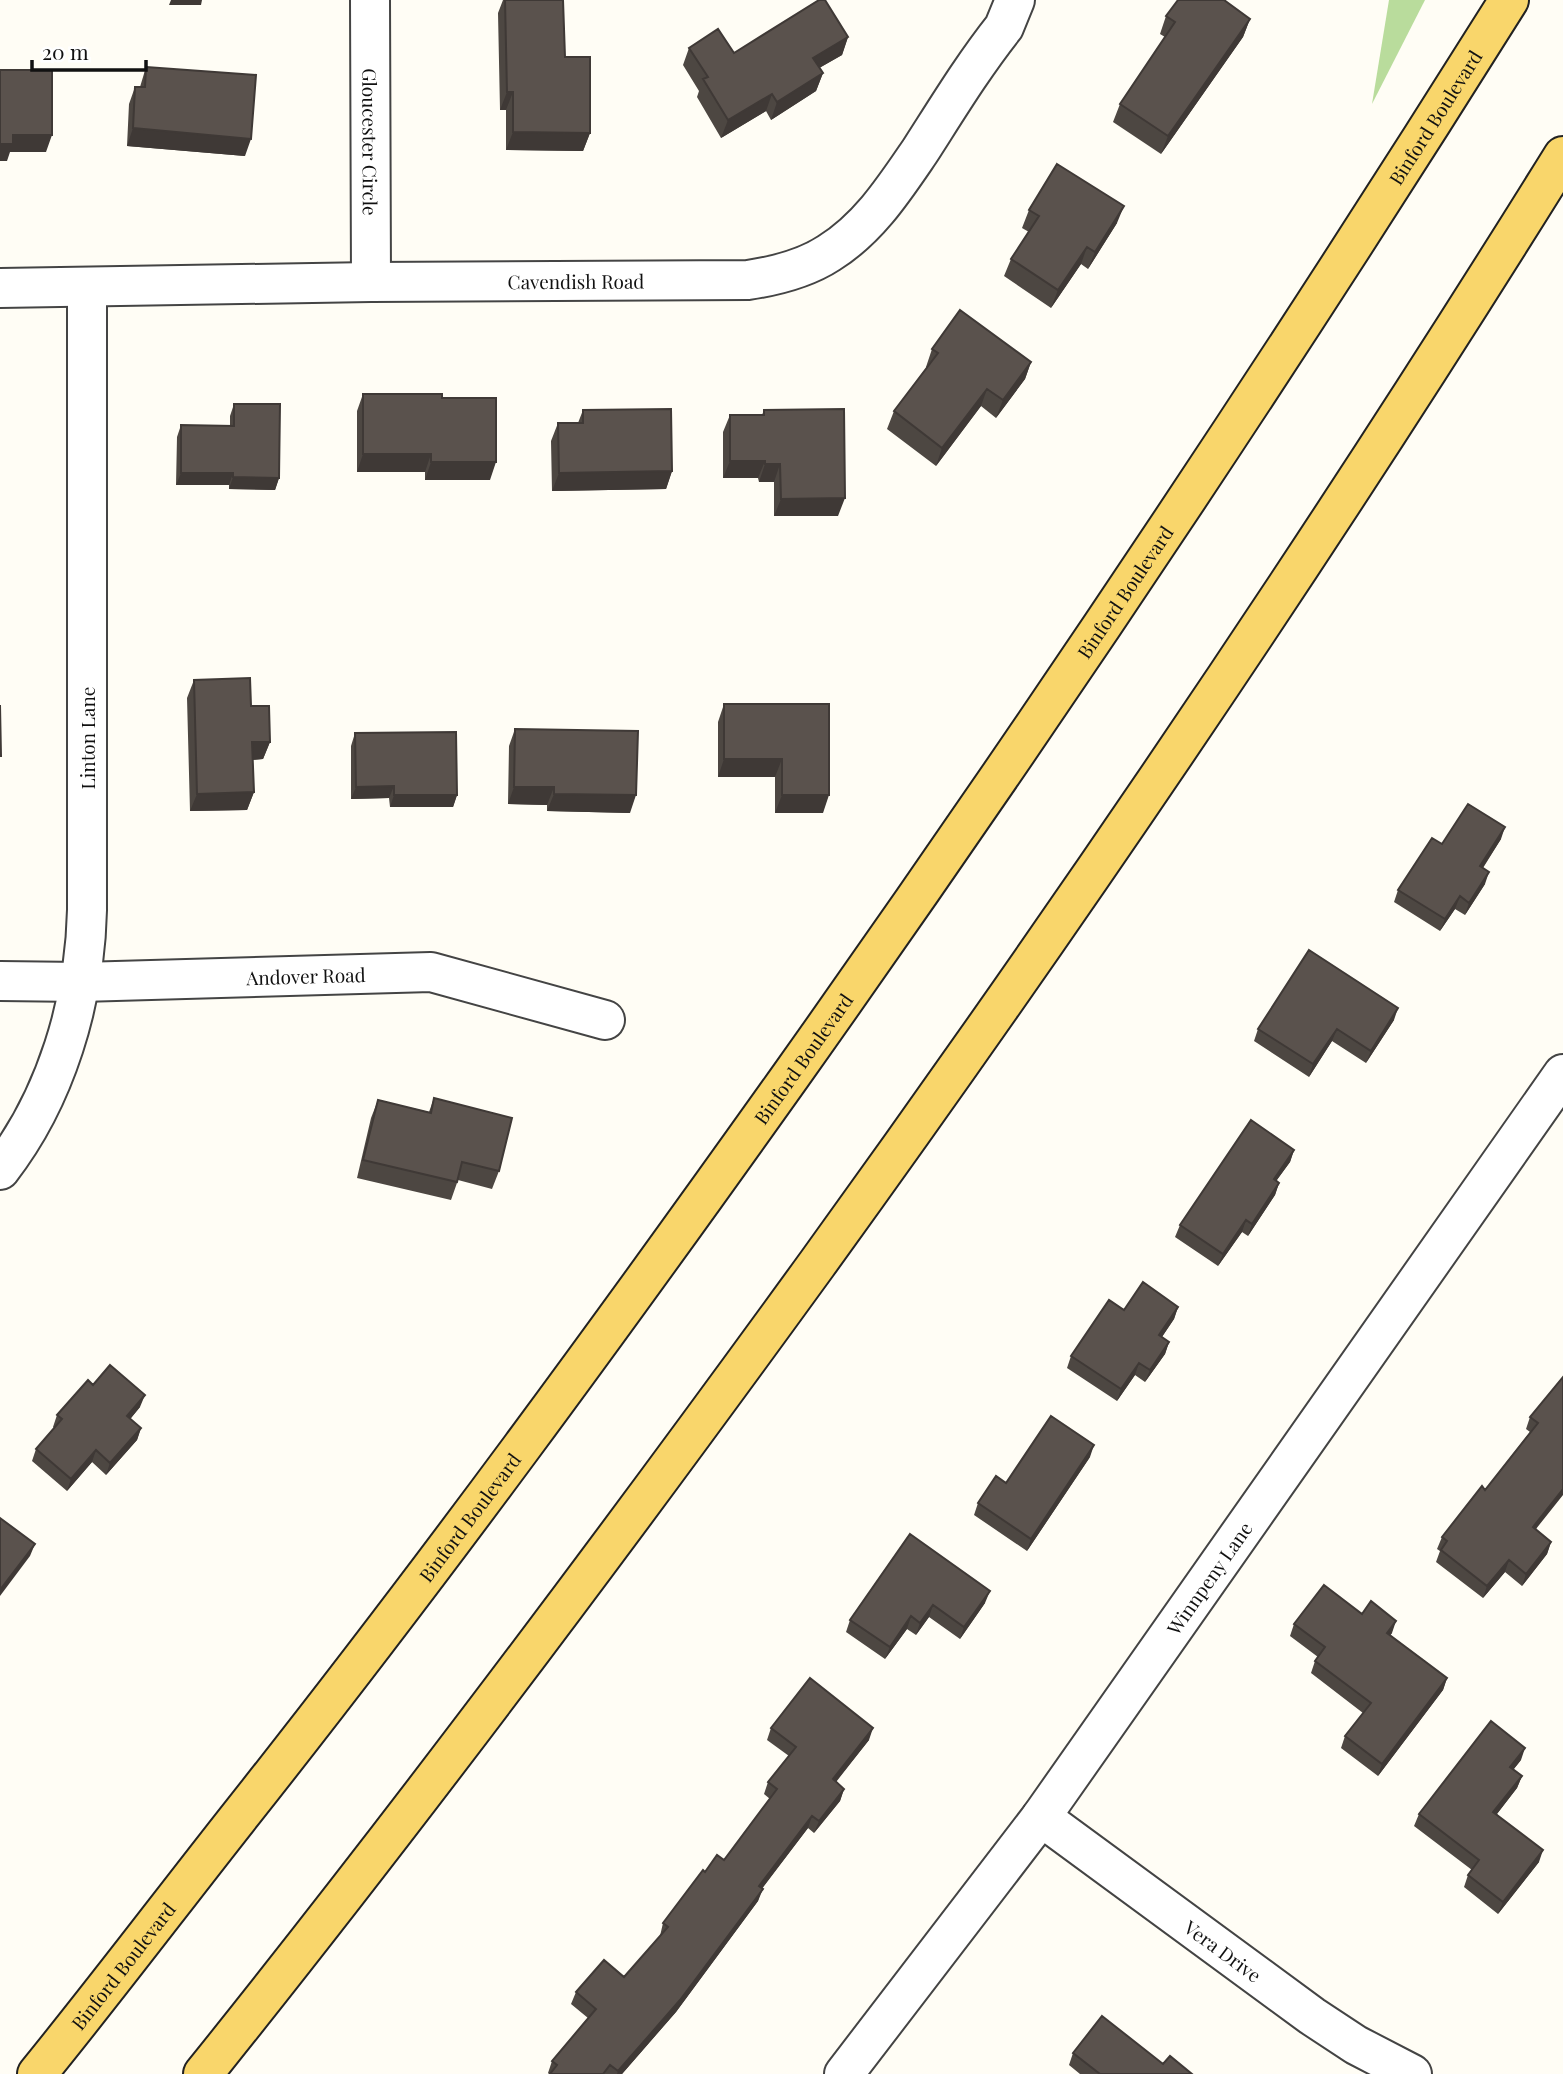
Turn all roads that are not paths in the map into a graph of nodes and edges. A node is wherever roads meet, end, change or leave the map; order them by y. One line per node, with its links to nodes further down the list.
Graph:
1 (370, 0): 5 (street, Gloucester Circle)
2 (1016, 0): 5 (street, Cavendish Road)
3 (1509, 0): 14 (main road, Binford Boulevard)
4 (1563, 156): 15 (main road)
5 (371, 282): 7 (street, Cavendish Road)
6 (0, 288): 7 (street, Cavendish Road)
7 (87, 288): 9 (street, Linton Lane)
8 (0, 981): 9 (street, Andover Road)
9 (81, 982): 10 (street, Andover Road); 12 (street, Linton Lane)
10 (605, 1020)
11 (1563, 1074): 13 (street, Winnpeny Lane)
12 (0, 1170)
13 (1041, 1817): 16 (street, Winnpeny Lane); 17 (street, Vera Drive)
14 (37, 2074)
15 (203, 2074)
16 (844, 2074)
17 (1412, 2074)

